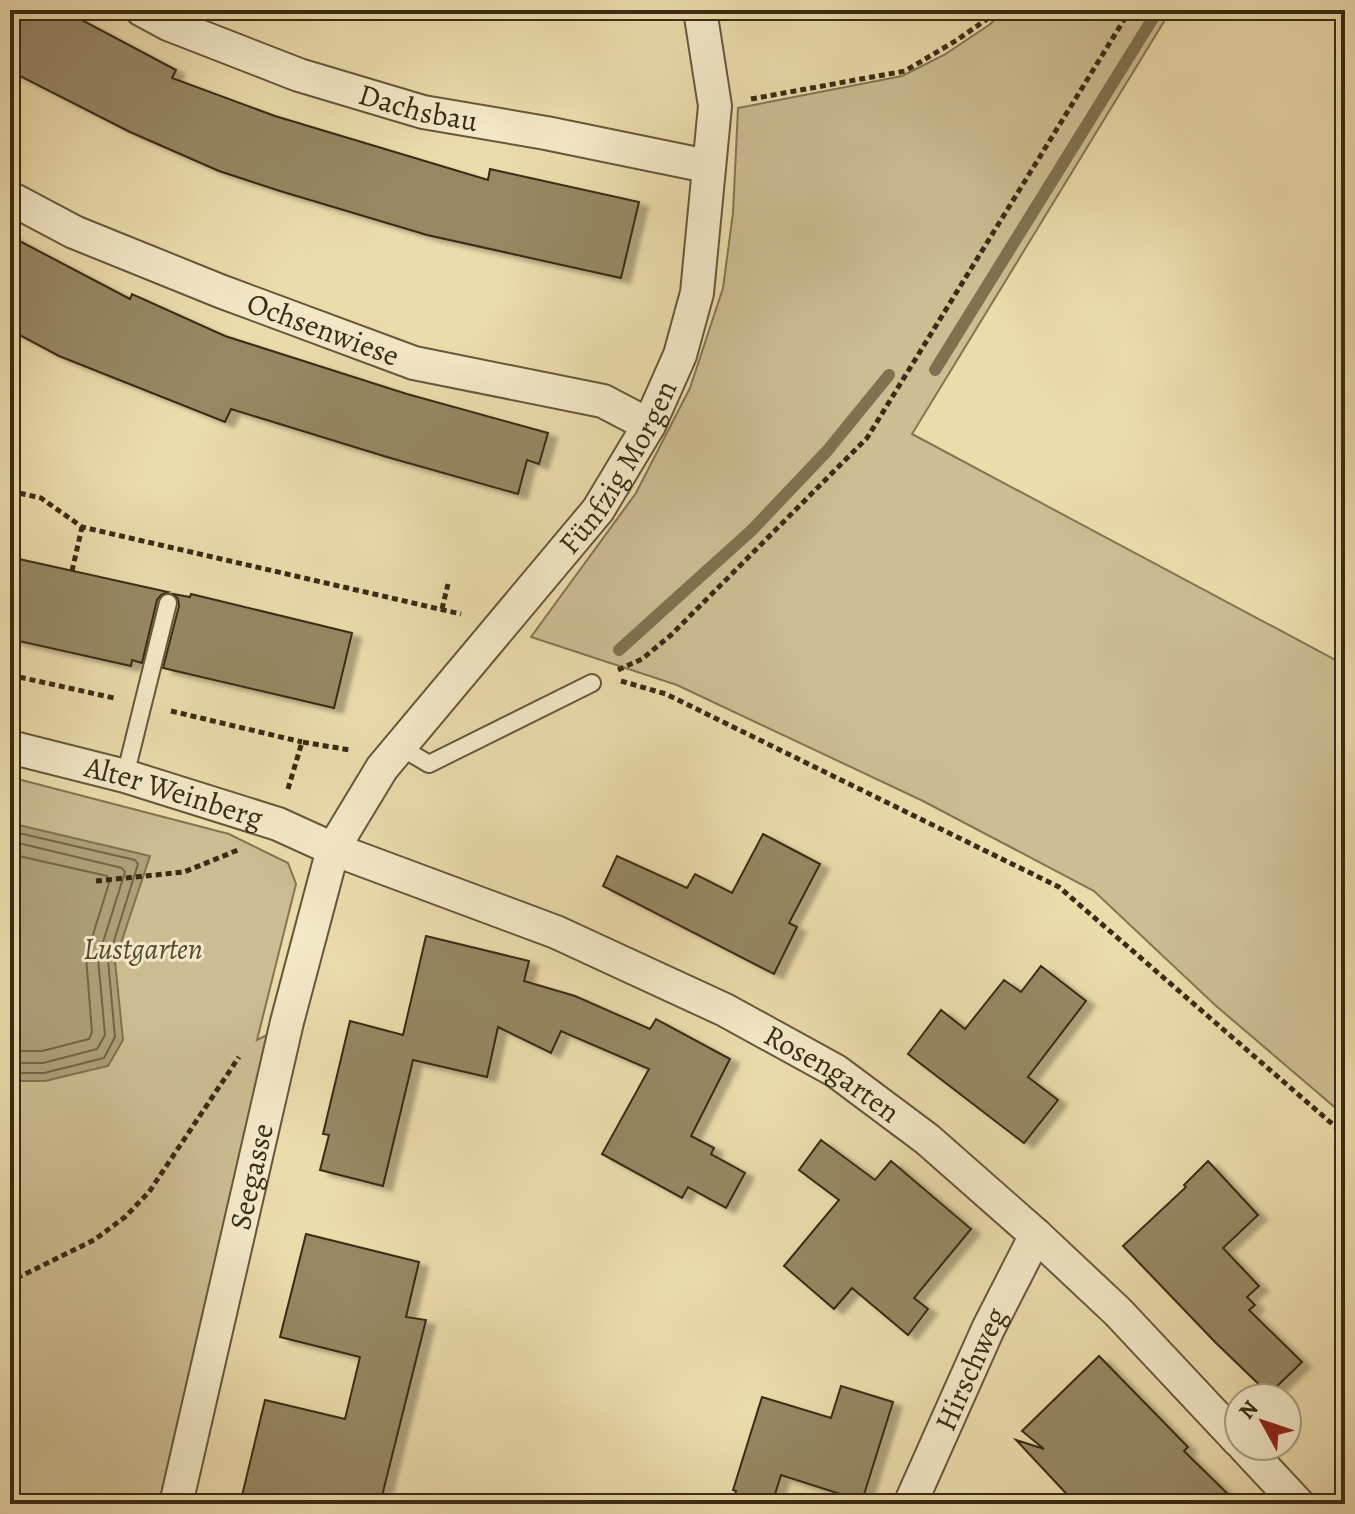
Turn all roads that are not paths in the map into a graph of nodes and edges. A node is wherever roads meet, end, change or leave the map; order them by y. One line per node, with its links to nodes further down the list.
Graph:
1 (142, 10): 3 (street, Dachsbau)
2 (700, 10): 3 (street, Fünfzig Morgen)
3 (707, 166): 5 (street, Fünfzig Morgen)
4 (10, 198): 5 (street, Ochsenwiese)
5 (649, 425): 9 (street, Fünfzig Morgen)
6 (168, 603): 10 (lane)
7 (599, 680): 9 (lane)
8 (10, 747): 10 (street, Alter Weinberg)
9 (391, 758): 11 (street, Fünfzig Morgen)
10 (125, 776): 11 (street, Alter Weinberg)
11 (333, 849): 12 (street, Rosengarten); 15 (street, Seegasse)
12 (1036, 1235): 13 (street, Rosengarten); 16 (street, Hirschweg)
13 (1223, 1424)
14 (1259, 1462): 17 (street)
15 (176, 1504)
16 (910, 1504)
17 (1298, 1504)

